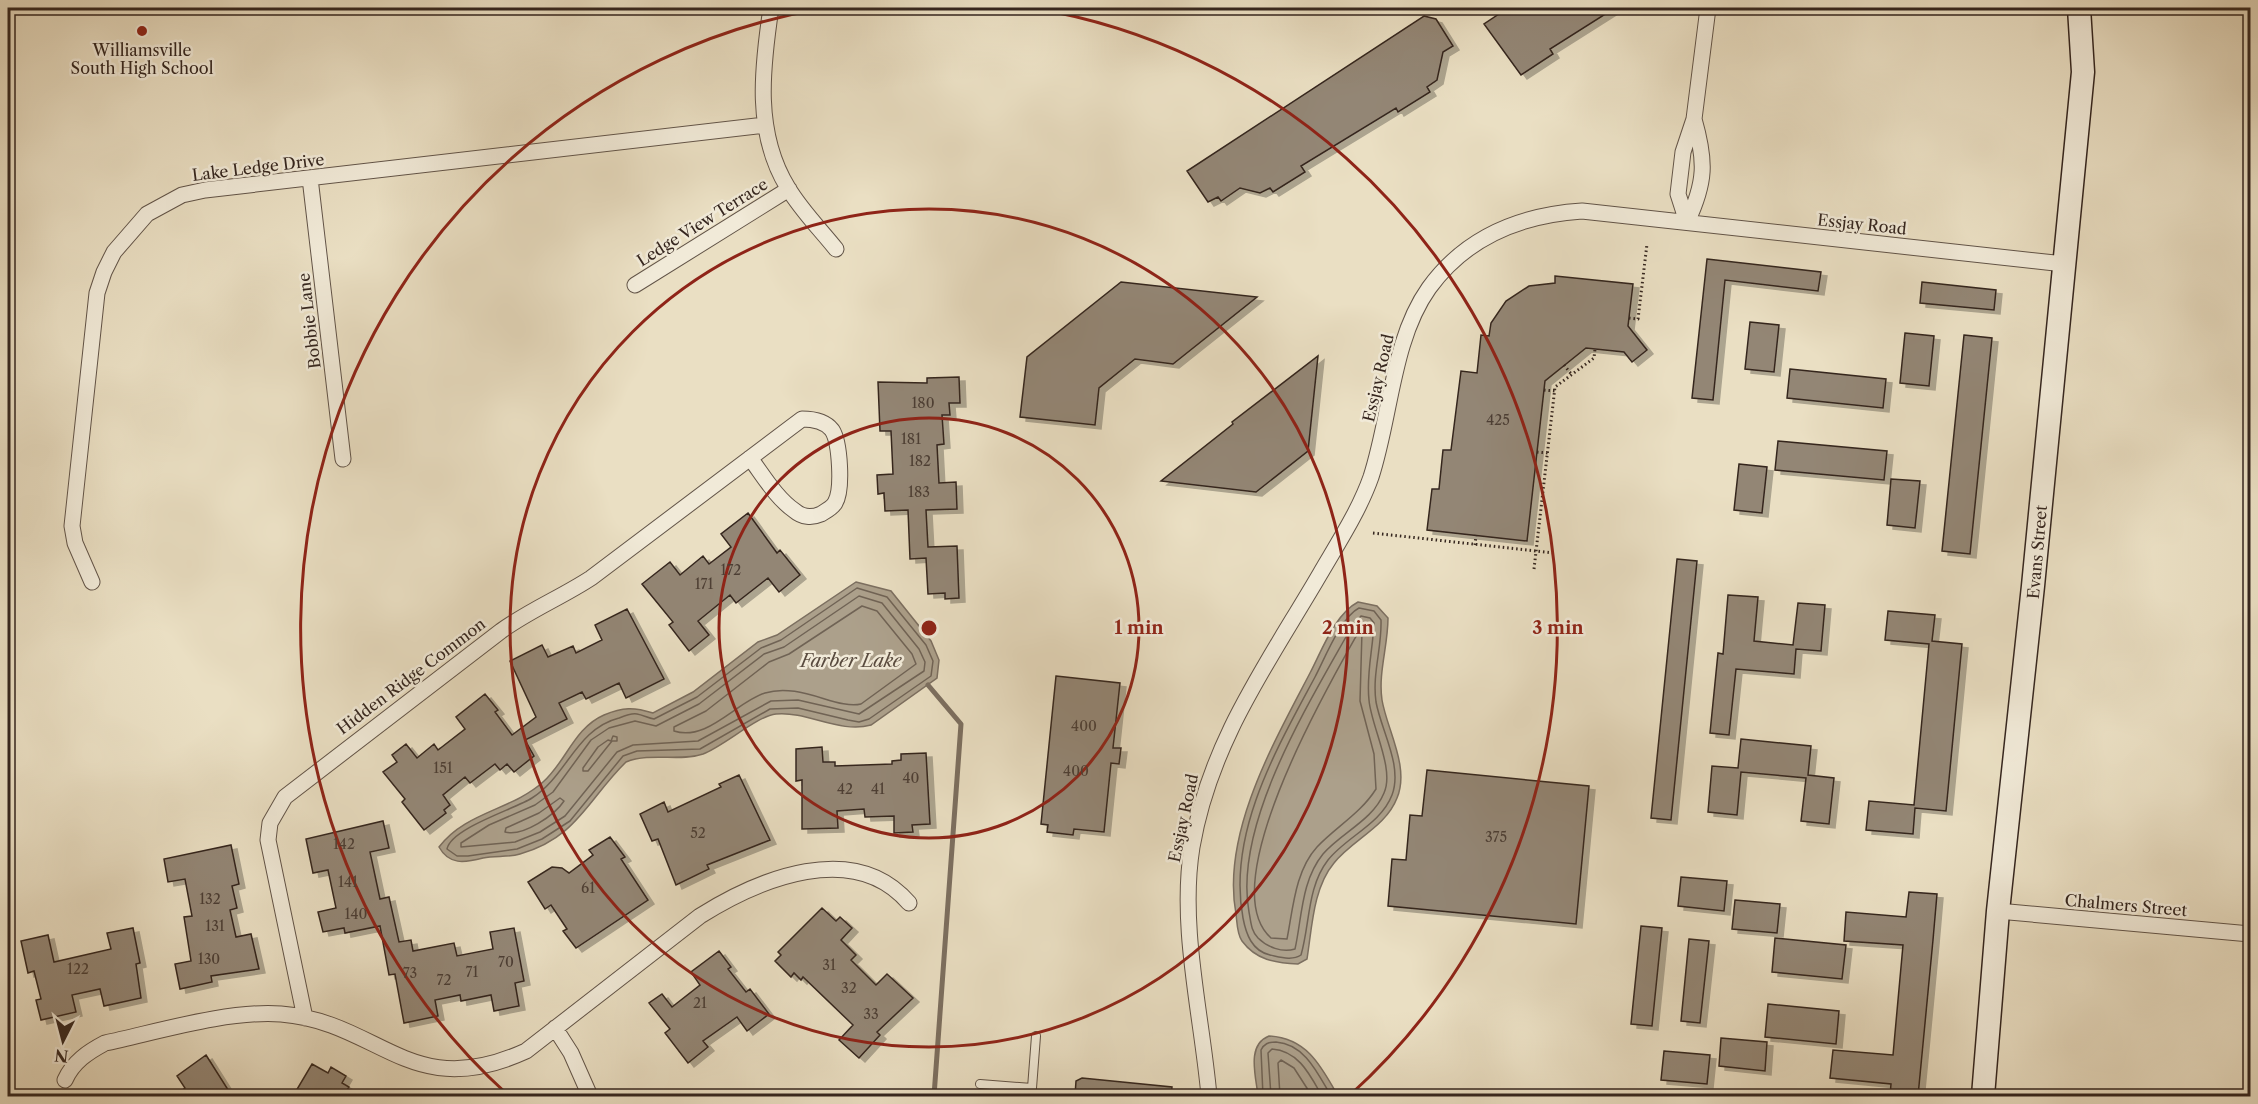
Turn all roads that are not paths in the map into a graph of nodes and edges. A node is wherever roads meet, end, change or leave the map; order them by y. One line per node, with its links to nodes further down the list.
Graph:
1 (771, 8): 5 (street)
2 (1708, 8): 4 (street)
3 (2079, 8): 10 (street, Evans Street)
4 (1694, 119): 8 (street); 8 (street)
5 (765, 125): 6 (street, Lake Ledge Drive); 7 (street)
6 (310, 178): 13 (street, Bobbie Lane); 14 (street, Lake Ledge Drive)
7 (789, 189): 9 (street); 11 (street, Ledge View Terrace)
8 (1687, 222): 10 (street, Essjay Road); 24 (street, Essjay Road)
9 (836, 249)
10 (2064, 264): 16 (street, Evans Street)
11 (635, 285)
12 (750, 458): 12 (street, Hidden Ridge Common); 18 (street, Hidden Ridge Common)
13 (343, 459)
14 (92, 582)
15 (909, 903): 19 (street)
16 (1998, 911): 17 (street, Chalmers Street); 25 (street, Evans Street)
17 (2250, 934)
18 (305, 1018): 19 (street); 21 (street)
19 (555, 1028): 23 (street)
20 (1036, 1036): 22 (lane)
21 (65, 1080)
22 (980, 1084)
23 (590, 1096)
24 (1209, 1096)
25 (1983, 1096)

